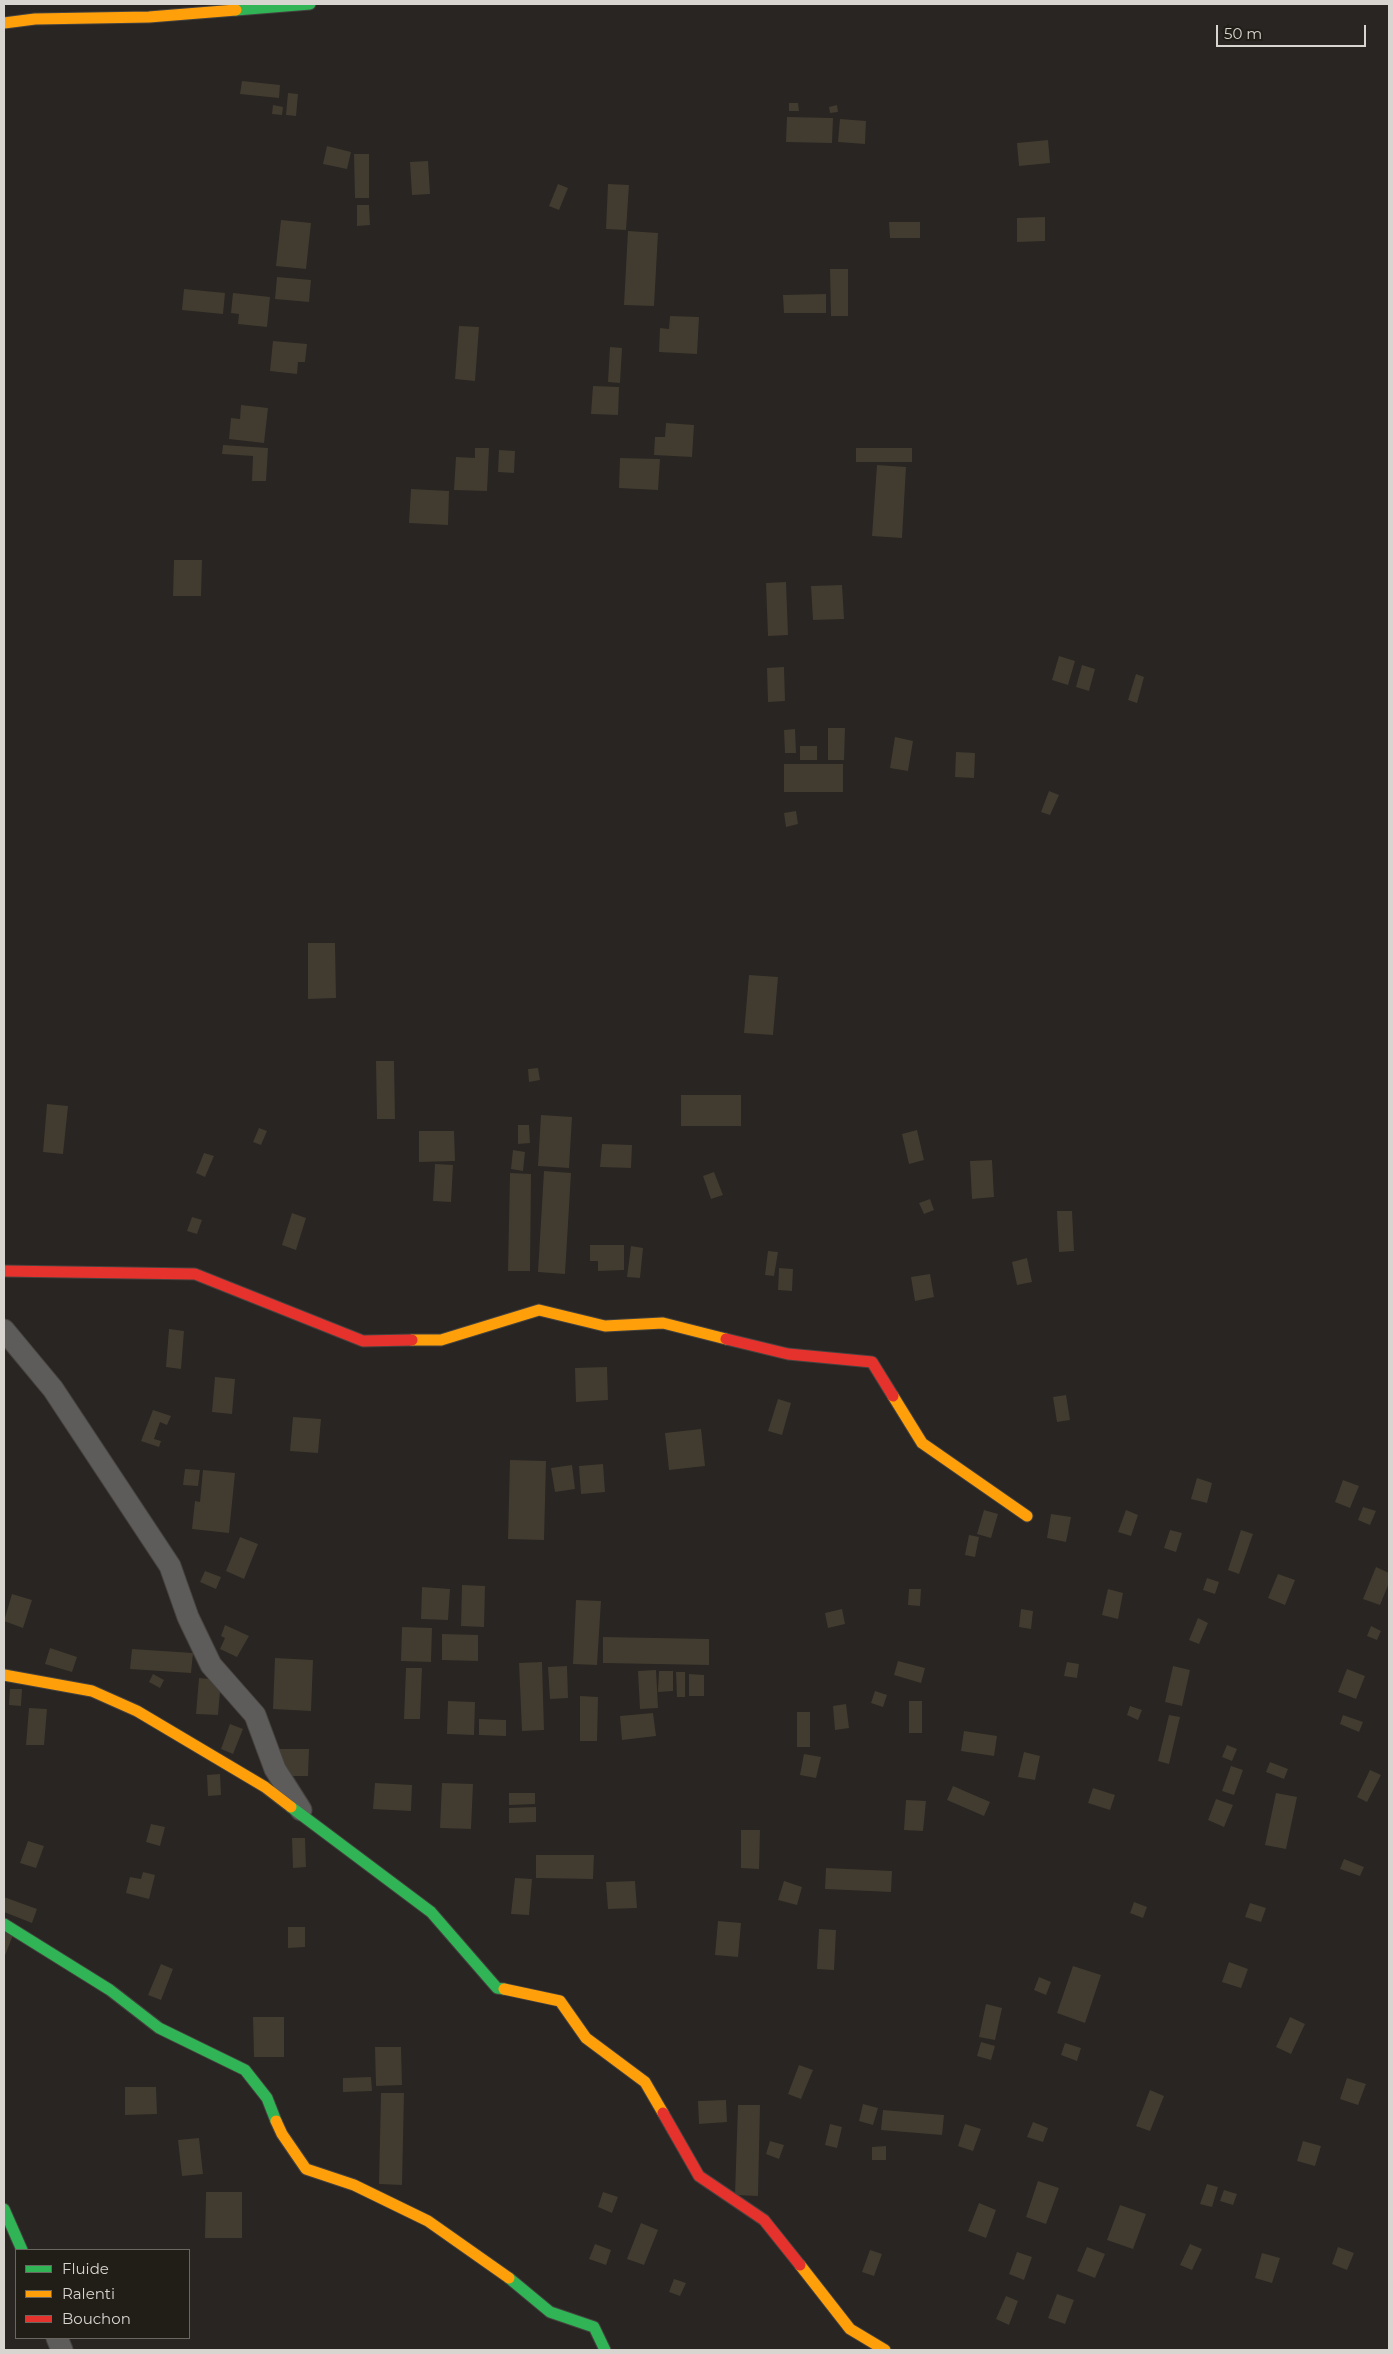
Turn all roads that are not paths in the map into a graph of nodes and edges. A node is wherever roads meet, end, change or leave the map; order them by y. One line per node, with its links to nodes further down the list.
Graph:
1 (310, 4): 2 (street)
2 (4, 23)
3 (4, 1271): 5 (street)
4 (4, 1330): 7 (street)
5 (1027, 1516)
6 (4, 1675): 7 (street)
7 (308, 1821): 12 (street)
8 (4, 1924): 11 (street)
9 (4, 2209): 10 (street)
10 (22, 2249)
11 (605, 2350)
12 (885, 2350)

